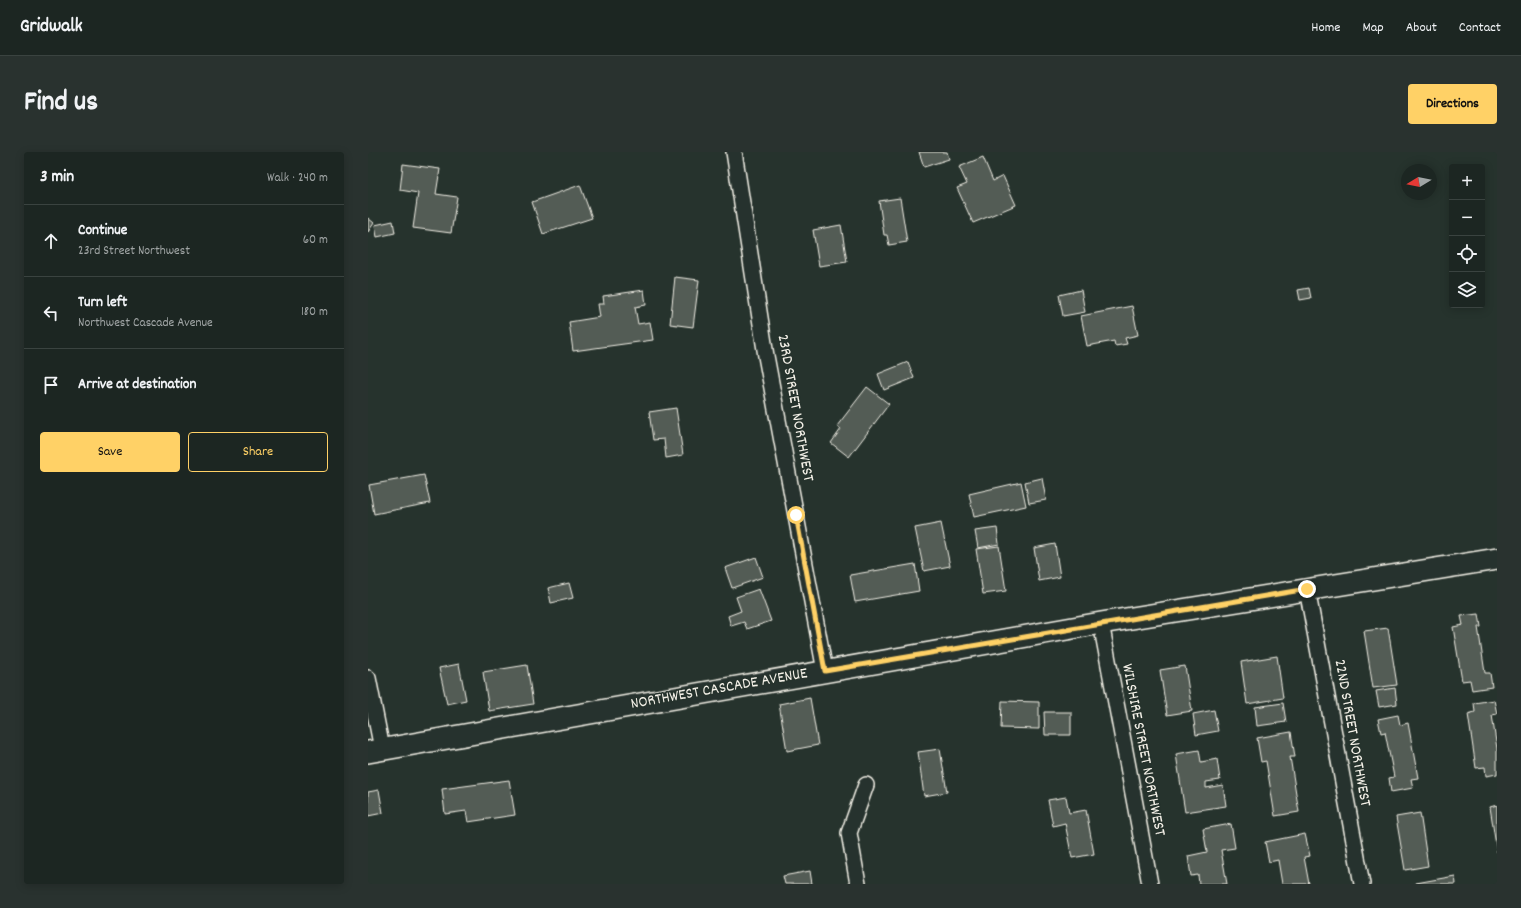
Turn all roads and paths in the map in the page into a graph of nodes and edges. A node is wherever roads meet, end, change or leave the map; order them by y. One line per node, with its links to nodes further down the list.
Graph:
1 (734, 152): 5 (street, 23RD STREET NORTHWEST)
2 (1497, 559): 3 (street, NORTHWEST CASCADE AVENUE)
3 (1307, 589): 4 (street, NORTHWEST CASCADE AVENUE); 11 (street, 22ND STREET NORTHWEST)
4 (1101, 623): 5 (street, NORTHWEST CASCADE AVENUE); 10 (street, WILSHIRE STREET NORTHWEST)
5 (825, 671): 7 (street, NORTHWEST CASCADE AVENUE)
6 (368, 678): 7 (street)
7 (375, 751)
8 (866, 785): 9 (street)
9 (858, 884)
10 (1150, 884)
11 (1362, 884)

